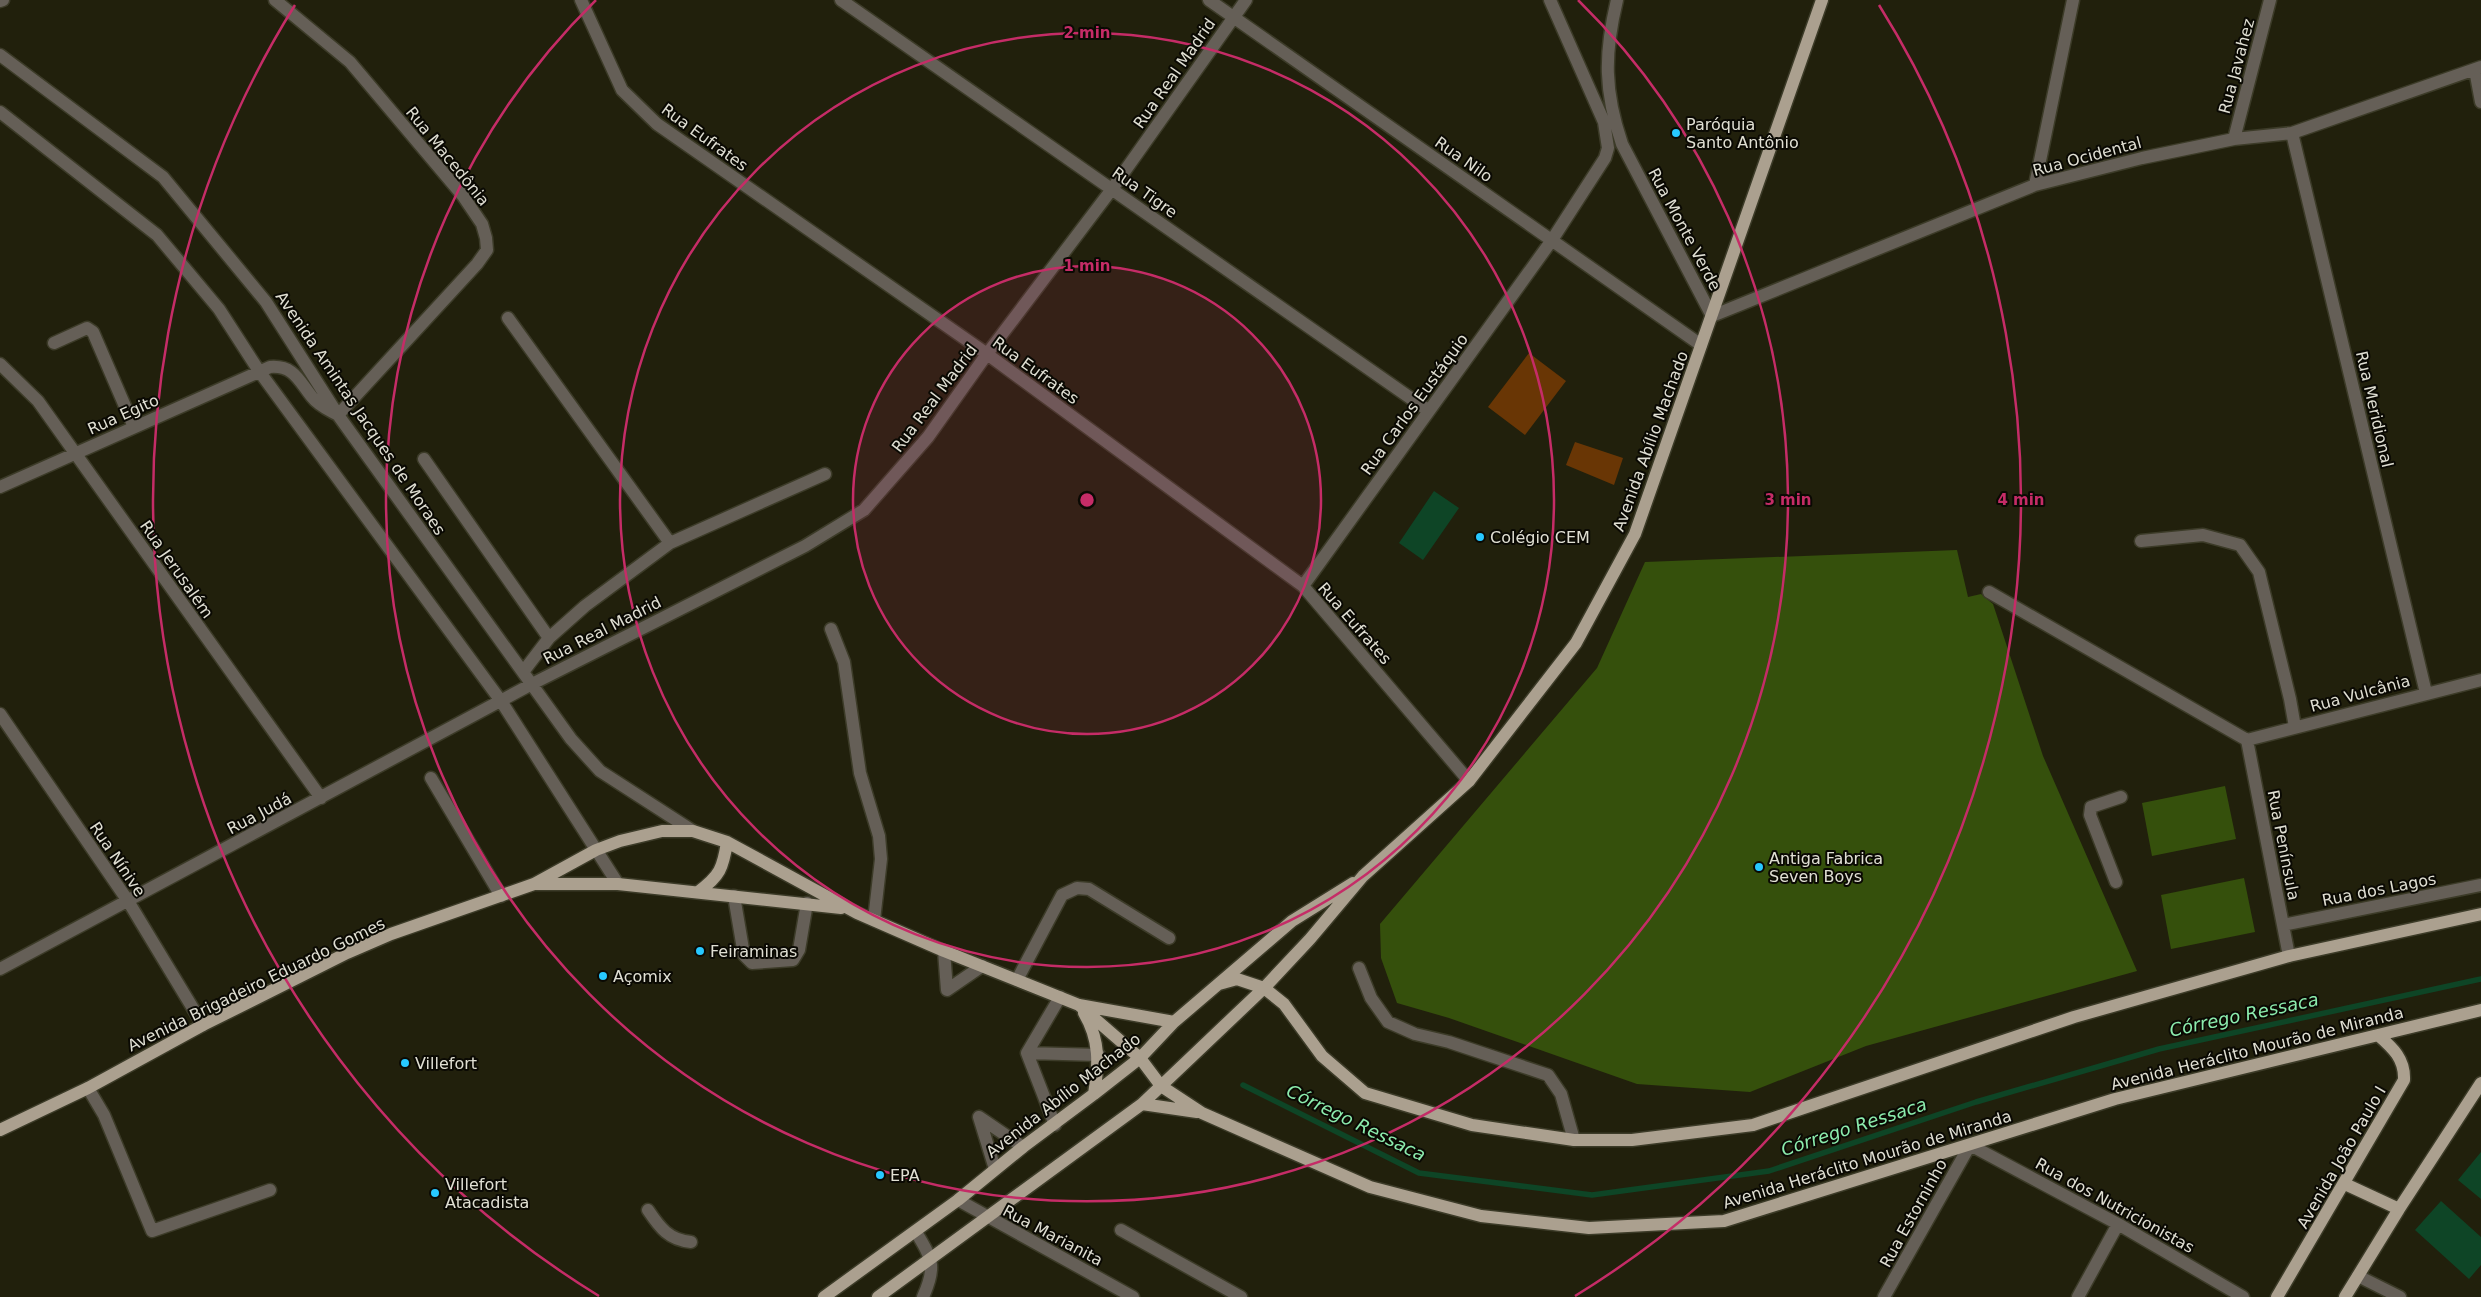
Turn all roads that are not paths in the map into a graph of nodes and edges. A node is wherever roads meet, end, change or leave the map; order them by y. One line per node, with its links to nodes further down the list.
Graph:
1 (275, 0): 29 (street, Rua Macedônia)
2 (581, 0): 25 (street, Rua Eufrates)
3 (841, 0): 19 (street, Rua Tigre)
4 (1209, 0): 11 (street, Rua Nilo)
5 (1246, 0): 11 (street, Rua Real Madrid)
6 (1550, 0): 20 (street)
7 (1617, 0): 21 (street, Rua Monte Verde)
8 (1822, 0): 21 (main road, Avenida Abílio Machado)
9 (2073, 0): 18 (street)
10 (2270, 0): 17 (street, Rua Javahez)
11 (1233, 18): 19 (street, Rua Real Madrid); 20 (street, Rua Nilo)
12 (0, 55): 29 (street, Avenida Amintas Jacques de Moraes)
13 (2478, 68): 14 (street); 16 (street, Rua Ocidental)
14 (2481, 102)
15 (0, 112): 27 (street)
16 (2292, 132): 17 (street, Rua Ocidental); 44 (street, Rua Meridional)
17 (2234, 139): 18 (street, Rua Ocidental)
18 (2036, 185): 21 (street, Rua Ocidental)
19 (1112, 189): 25 (street, Rua Real Madrid); 28 (street, Rua Tigre)
20 (1552, 240): 24 (street, Rua Nilo); 28 (street, Rua Carlos Eustáquio)
21 (1712, 316): 24 (main road, Avenida Abílio Machado)
22 (508, 318): 36 (street)
23 (54, 343): 30 (street)
24 (1702, 345): 50 (main road, Avenida Abílio Machado)
25 (987, 354): 37 (street, Rua Eufrates); 43 (street, Rua Real Madrid)
26 (0, 364): 31 (street, Rua Jerusalém)
27 (258, 371): 29 (street, Rua Egito); 30 (street, Rua Egito); 45 (street)
28 (1429, 411): 37 (street, Rua Carlos Eustáquio)
29 (338, 414): 41 (street, Avenida Amintas Jacques de Moraes)
30 (134, 427): 31 (street, Rua Egito)
31 (75, 453): 34 (street, Rua Egito); 52 (street, Rua Jerusalém)
32 (424, 458): 40 (street)
33 (826, 474): 36 (street)
34 (0, 487)
35 (2141, 541): 47 (street)
36 (670, 543): 40 (street)
37 (1302, 586): 50 (street, Rua Eufrates)
38 (1989, 592): 48 (street)
39 (832, 629): 68 (street)
40 (549, 638): 41 (street)
41 (523, 672): 43 (street, Avenida Amintas Jacques de Moraes)
42 (2481, 680): 44 (street, Rua Vulcânia)
43 (532, 684): 45 (street, Rua Judá); 53 (street, Avenida Amintas Jacques de Moraes)
44 (2426, 693): 47 (street, Rua Vulcânia)
45 (501, 701): 52 (street, Rua Judá); 55 (street)
46 (0, 714): 64 (street, Rua Nínive)
47 (2294, 727): 48 (street, Rua Vulcânia)
48 (2247, 740): 69 (street, Rua Península)
49 (432, 778): 62 (street)
50 (1469, 781): 56 (main road, Avenida Abílio Machado)
51 (2121, 797): 57 (street)
52 (321, 798): 64 (street, Rua Judá)
53 (692, 831): 54 (main road, Avenida Brigadeiro Eduardo Gomes); 55 (main road, Avenida Brigadeiro Eduardo Gomes)
54 (727, 842): 61 (main road); 66 (main road, Avenida Brigadeiro Eduardo Gomes)
55 (596, 850): 58 (main road, Avenida Brigadeiro Eduardo Gomes); 59 (street)
56 (1363, 876): 77 (main road, Avenida Abílio Machado); 78 (main road, Avenida Abílio Machado)
57 (2116, 882)
58 (534, 884): 59 (main road, Avenida Brigadeiro Eduardo Gomes); 62 (main road, Avenida Brigadeiro Eduardo Gomes)
59 (618, 884): 61 (main road, Avenida Brigadeiro Eduardo Gomes)
60 (2481, 886): 69 (street, Rua dos Lagos)
61 (698, 892): 63 (main road, Avenida Brigadeiro Eduardo Gomes)
62 (501, 896): 83 (main road, Avenida Brigadeiro Eduardo Gomes)
63 (734, 896): 65 (main road, Avenida Brigadeiro Eduardo Gomes); 65 (street)
64 (128, 901): 75 (street, Rua Judá); 83 (street, Rua Nínive)
65 (807, 903): 66 (main road, Avenida Brigadeiro Eduardo Gomes)
66 (851, 910): 68 (main road, Avenida Brigadeiro Eduardo Gomes)
67 (2481, 914): 72 (main road)
68 (874, 920): 71 (main road, Avenida Brigadeiro Eduardo Gomes)
69 (2283, 925): 72 (street, Rua Península)
70 (1169, 938): 76 (street)
71 (944, 951): 73 (main road, Avenida Brigadeiro Eduardo Gomes); 73 (street)
72 (2289, 956): 96 (main road)
73 (982, 966): 76 (main road, Avenida Brigadeiro Eduardo Gomes)
74 (1359, 968): 96 (street)
75 (0, 969)
76 (1018, 980): 79 (main road, Avenida Brigadeiro Eduardo Gomes)
77 (1219, 984): 78 (main road); 82 (main road, Avenida Abílio Machado)
78 (1264, 988): 89 (main road, Avenida Abílio Machado); 96 (main road)
79 (1060, 997): 80 (main road, Avenida Brigadeiro Eduardo Gomes); 85 (street)
80 (1078, 1005): 82 (main road, Avenida Brigadeiro Eduardo Gomes); 86 (main road); 87 (main road, Avenida Brigadeiro Eduardo Gomes)
81 (2481, 1010): 84 (main road, Avenida Heráclito Mourão de Miranda)
82 (1174, 1022): 87 (main road, Avenida Abílio Machado)
83 (203, 1025): 90 (main road, Avenida Brigadeiro Eduardo Gomes)
84 (2378, 1035): 97 (main road, Avenida Heráclito Mourão de Miranda); 100 (main road, Avenida João Paulo I)
85 (1027, 1053): 86 (street); 94 (street)
86 (1099, 1055): 91 (main road)
87 (1140, 1058): 89 (main road, Avenida Heráclito Mourão de Miranda); 91 (main road, Avenida Abílio Machado)
88 (2481, 1083): 103 (main road)
89 (1161, 1086): 92 (main road, Avenida Abílio Machado); 93 (main road, Avenida Heráclito Mourão de Miranda)
90 (88, 1088): 95 (main road, Avenida Brigadeiro Eduardo Gomes); 101 (street)
91 (1094, 1094): 94 (main road, Avenida Abílio Machado)
92 (1142, 1104): 93 (main road); 105 (main road, Avenida Abílio Machado)
93 (1202, 1113): 97 (main road, Avenida Heráclito Mourão de Miranda)
94 (1055, 1125): 98 (main road, Avenida Abílio Machado)
95 (0, 1130)
96 (1574, 1140)
97 (1970, 1144): 106 (street, Rua dos Nutricionistas); 118 (street, Rua Estorninho)
98 (1023, 1147): 99 (main road, Avenida Abílio Machado); 99 (street)
99 (995, 1169): 102 (main road, Avenida Abílio Machado)
100 (2345, 1184): 103 (main road); 121 (main road, Avenida João Paulo I)
101 (270, 1190)
102 (958, 1200): 105 (street, Rua Marianita); 108 (main road, Avenida Abílio Machado)
103 (2399, 1209): 111 (main road)
104 (648, 1210): 109 (street)
105 (985, 1217): 110 (main road, Avenida Abílio Machado); 112 (street, Rua Marianita)
106 (2118, 1224): 119 (street); 120 (street, Rua dos Nutricionistas)
107 (1122, 1230): 117 (street)
108 (916, 1232): 110 (street); 113 (main road, Avenida Abílio Machado)
109 (692, 1242)
110 (931, 1257): 114 (main road, Avenida Abílio Machado); 115 (street)
111 (2358, 1276): 122 (main road); 123 (street)
112 (1115, 1293): 116 (street, Rua Marianita)
113 (824, 1297)
114 (878, 1297)
115 (923, 1297)
116 (1133, 1297)
117 (1241, 1297)
118 (1884, 1297)
119 (2078, 1297)
120 (2243, 1297)
121 (2277, 1297)
122 (2345, 1297)
123 (2400, 1297)

